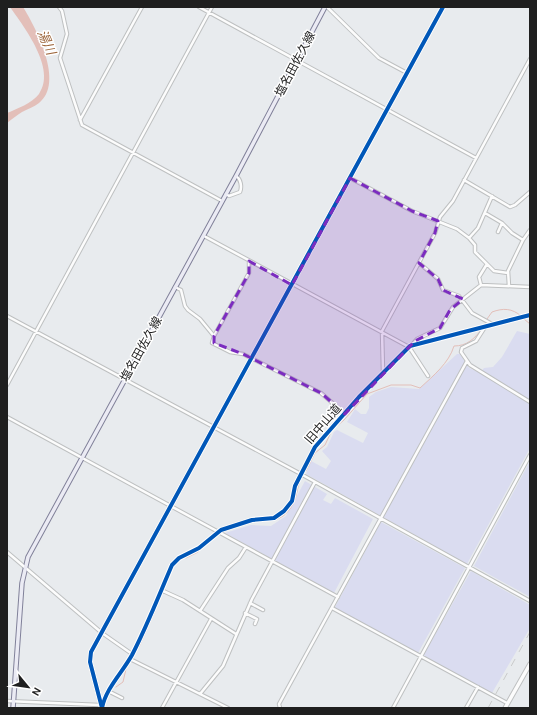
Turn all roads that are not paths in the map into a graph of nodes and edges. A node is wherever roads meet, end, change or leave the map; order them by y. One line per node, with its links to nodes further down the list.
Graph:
1 (59, 7): 12 (street)
2 (142, 7): 12 (street)
3 (198, 7): 7 (street)
4 (212, 7): 7 (street)
5 (326, 7): 9 (main road, 塩名田佐久線); 10 (street)
6 (443, 7): 10 (street)
7 (209, 12): 9 (street); 13 (street)
8 (530, 59): 14 (street)
9 (296, 60): 11 (street); 15 (main road, 塩名田佐久線)
10 (407, 73): 11 (street)
11 (387, 109): 14 (street); 16 (street)
12 (80, 121): 13 (street)
13 (133, 154): 21 (street); 44 (street)
14 (476, 158): 17 (street)
15 (236, 176): 19 (main road, 塩名田佐久線); 19 (street)
16 (350, 178): 23 (street); 34 (street)
17 (464, 180): 20 (street); 23 (street)
18 (530, 192): 20 (street)
19 (226, 194): 21 (main road, 塩名田佐久線)
20 (492, 196): 22 (street)
21 (222, 201): 27 (main road, 塩名田佐久線)
22 (485, 213): 24 (street); 28 (street)
23 (438, 221): 28 (street); 31 (street)
24 (502, 223): 26 (street); 29 (street)
25 (530, 230): 29 (street)
26 (498, 232)
27 (203, 236): 30 (street); 36 (main road, 塩名田佐久線)
28 (470, 238): 32 (street)
29 (523, 240): 33 (street)
30 (249, 261): 34 (street); 46 (street)
31 (419, 263): 39 (street); 45 (street)
32 (487, 264): 33 (street); 35 (street)
33 (508, 273): 37 (street)
34 (292, 285): 45 (street); 49 (street)
35 (481, 285): 37 (street); 39 (street)
36 (175, 286): 46 (street); 53 (main road, 塩名田佐久線)
37 (509, 286): 38 (street)
38 (530, 287)
39 (463, 299): 42 (street); 47 (street)
40 (530, 315): 42 (street, 旧中山道)
41 (7, 316): 44 (street)
42 (492, 324): 43 (street, 旧中山道)
43 (485, 327): 47 (street, 旧中山道); 50 (street)
44 (36, 332): 53 (street); 54 (street)
45 (382, 333): 48 (street); 51 (street)
46 (214, 336): 49 (street)
47 (412, 345): 48 (street, 旧中山道)
48 (409, 347): 51 (street, 旧中山道); 52 (street)
49 (252, 360): 56 (street); 58 (street)
50 (467, 361): 55 (street); 64 (street)
51 (383, 372): 56 (street, 旧中山道)
52 (428, 376)
53 (124, 380): 58 (street); 60 (main road, 塩名田佐久線)
54 (7, 385)
55 (530, 402)
56 (345, 414): 61 (street, 旧中山道)
57 (7, 416): 60 (street)
58 (214, 428): 61 (street); 63 (street)
59 (530, 455): 69 (street)
60 (82, 458): 63 (street); 70 (main road, 塩名田佐久線)
61 (301, 475): 62 (street); 65 (street, 旧中山道)
62 (315, 482): 64 (street); 68 (street)
63 (172, 506): 65 (street); 81 (street)
64 (380, 518): 69 (street); 72 (street)
65 (219, 532): 66 (street); 71 (street, 旧中山道)
66 (246, 547): 68 (street); 77 (street)
67 (7, 552): 70 (street)
68 (272, 561): 72 (street); 74 (street)
69 (469, 567): 73 (street); 84 (street)
70 (24, 568): 81 (street); 93 (main road, 塩名田佐久線)
71 (160, 590): 77 (street); 83 (street, 旧中山道)
72 (338, 597): 75 (street)
73 (530, 601)
74 (250, 603): 76 (street); 78 (street)
75 (332, 608): 84 (street); 99 (street)
76 (263, 610)
77 (200, 611): 79 (street)
78 (245, 613): 80 (street); 82 (street)
79 (211, 619): 82 (street); 87 (street)
80 (254, 624)
81 (102, 633): 83 (street); 95 (street)
82 (236, 634): 90 (street)
83 (132, 654): 85 (street, 旧中山道)
84 (420, 656): 88 (street); 100 (street)
85 (130, 659): 87 (street); 89 (street, 旧中山道)
86 (530, 664): 94 (street)
87 (176, 682): 90 (street); 97 (street)
88 (478, 687): 94 (street); 101 (street)
89 (108, 691): 91 (street); 95 (street, 旧中山道)
90 (200, 694): 98 (street)
91 (122, 698)
92 (7, 701): 93 (street)
93 (13, 701): 95 (street); 96 (main road, 塩名田佐久線)
94 (508, 704): 102 (street)
95 (101, 707)
96 (13, 708)
97 (162, 708)
98 (228, 708)
99 (280, 708)
100 (393, 708)
101 (466, 708)
102 (505, 708)

